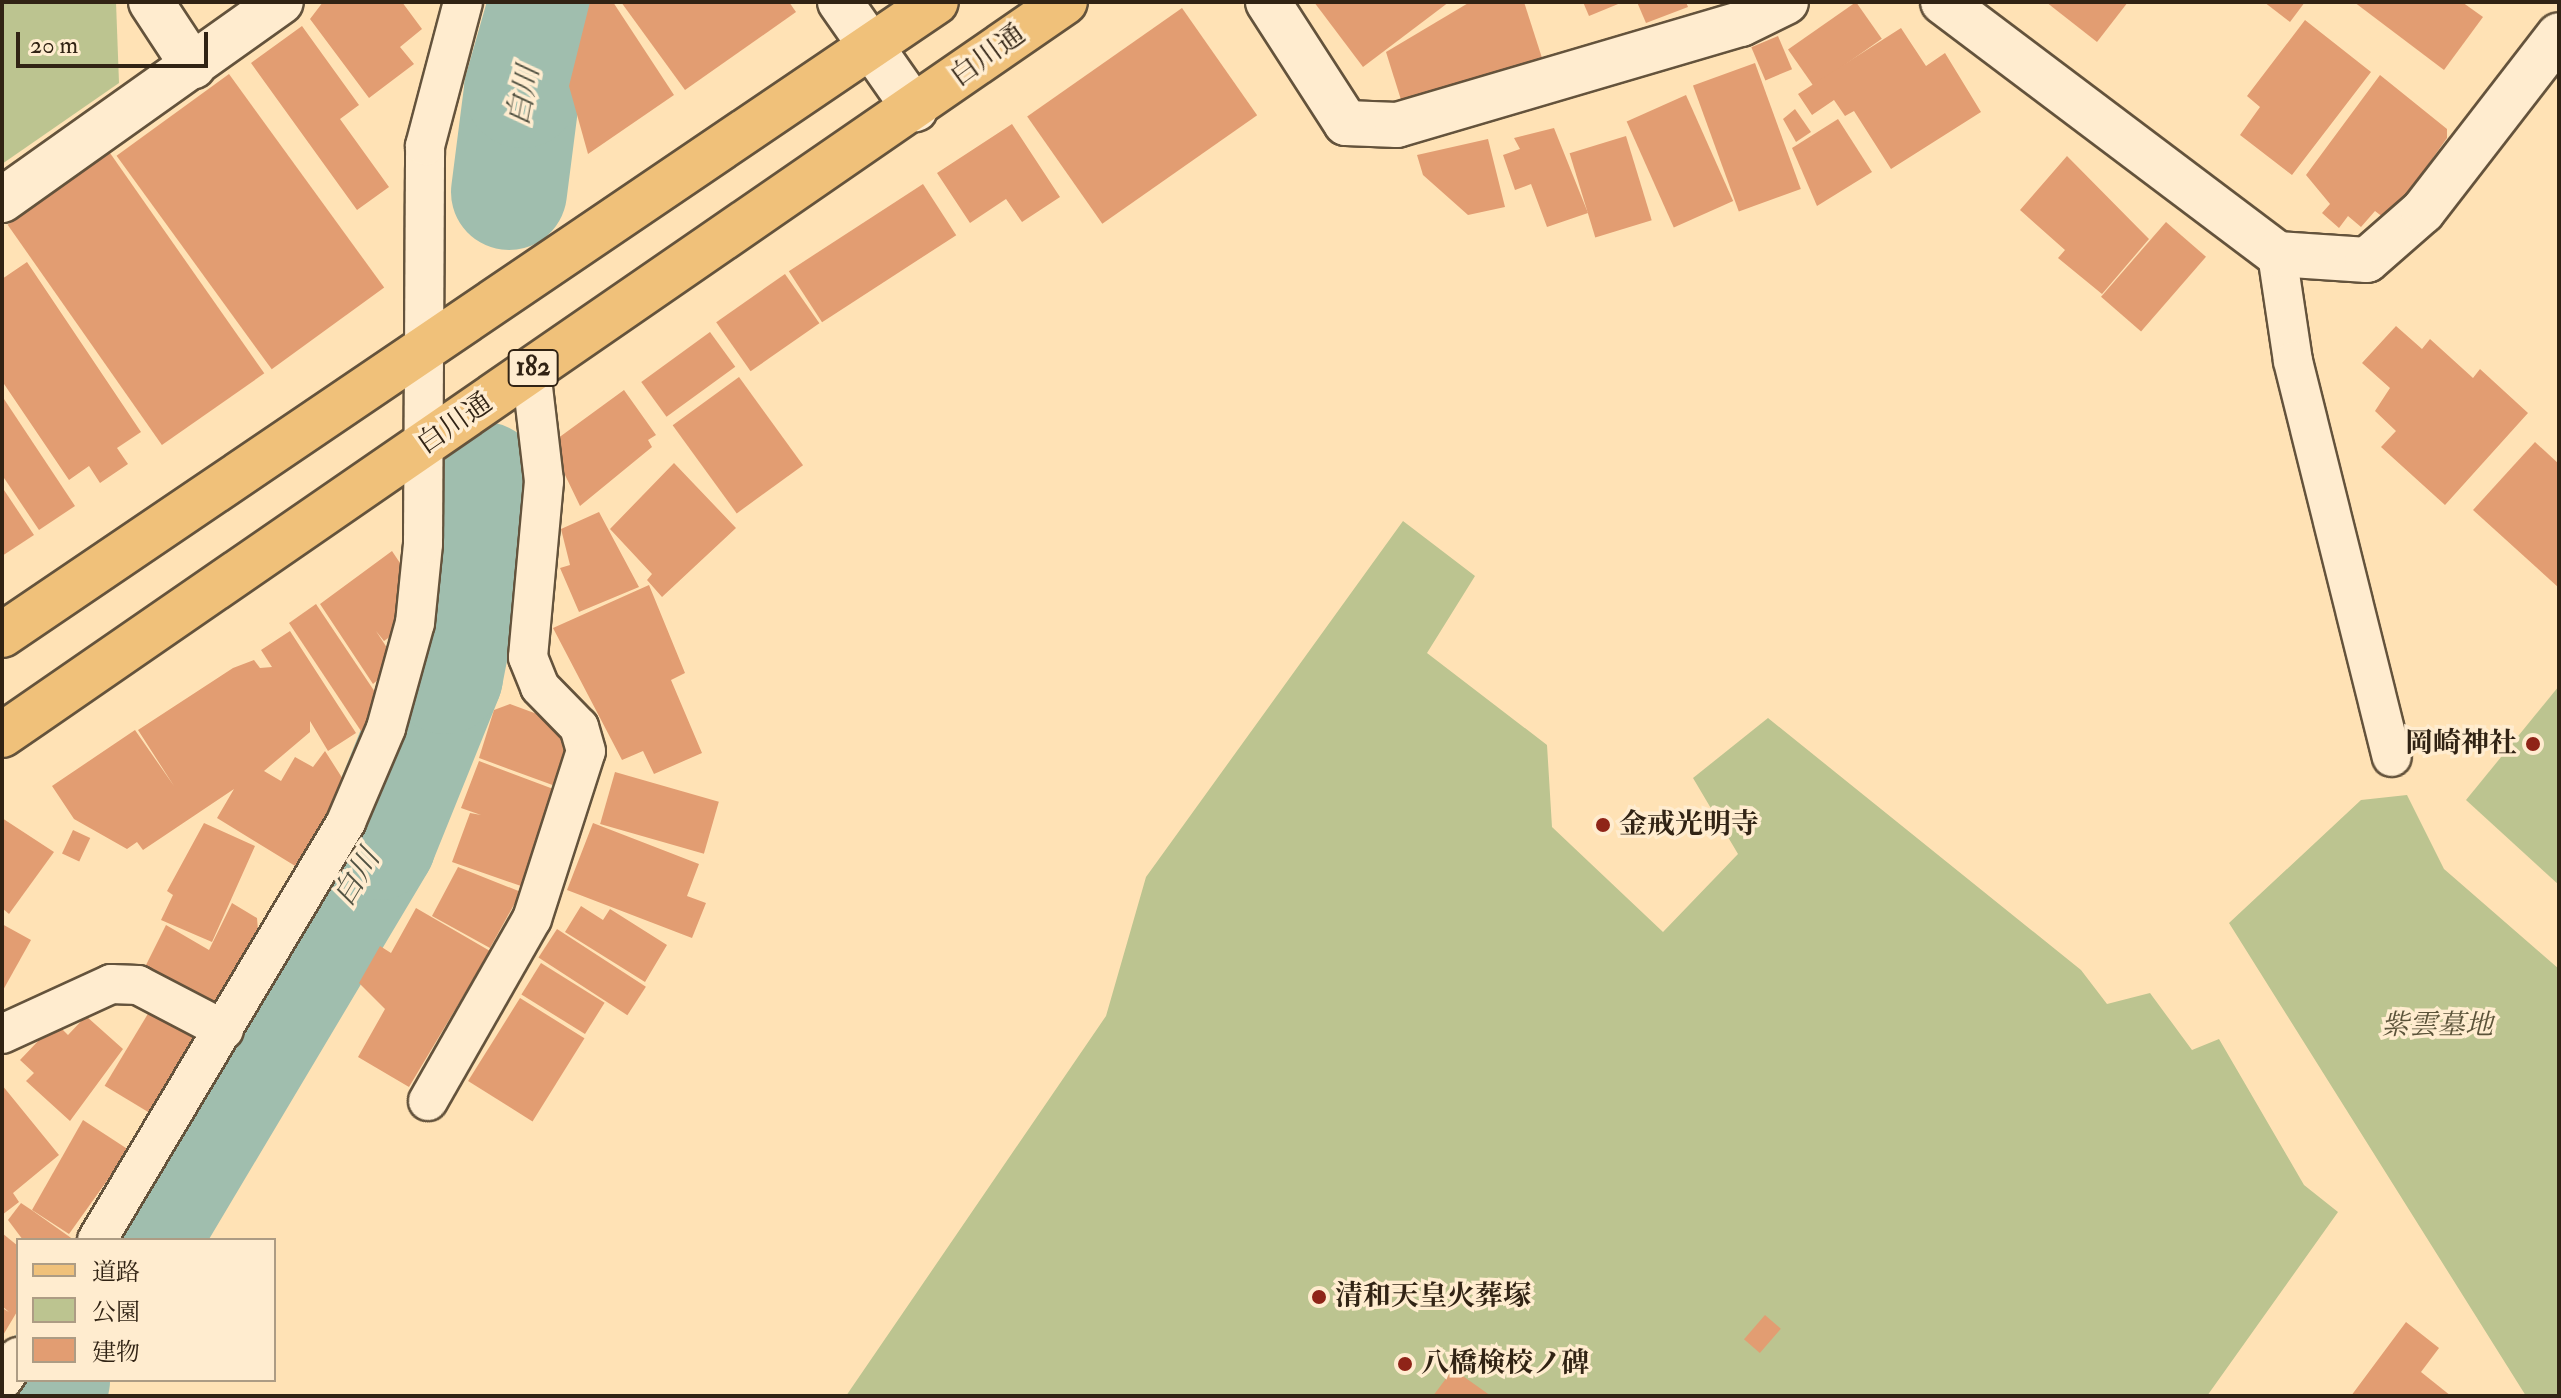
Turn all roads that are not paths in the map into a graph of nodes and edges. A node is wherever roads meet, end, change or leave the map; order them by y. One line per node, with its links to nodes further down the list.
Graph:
1 (151, 2): 12 (street)
2 (281, 2): 12 (street)
3 (463, 2): 16 (lane)
4 (840, 2): 11 (street)
5 (936, 2): 11 (main road)
6 (1065, 2): 13 (main road, 白川通 / 182)
7 (1268, 2): 8 (street)
8 (1786, 2)
9 (1943, 2): 15 (street)
10 (2559, 35): 15 (street)
11 (873, 48): 13 (street); 16 (main road)
12 (193, 66): 14 (street)
13 (915, 109): 17 (main road, 白川通 / 182)
14 (2, 200)
15 (2277, 254): 21 (lane)
16 (419, 354): 18 (lane); 19 (main road)
17 (531, 370): 18 (main road, 白川通 / 182); 24 (lane)
18 (418, 449): 20 (main road, 白川通 / 182); 22 (lane)
19 (2, 635)
20 (2, 734)
21 (2392, 757)
22 (224, 1030): 23 (lane); 25 (lane)
23 (2, 1034)
24 (428, 1101)
25 (98, 1238)
26 (16, 1360): 27 (lane)
27 (2, 1381)

